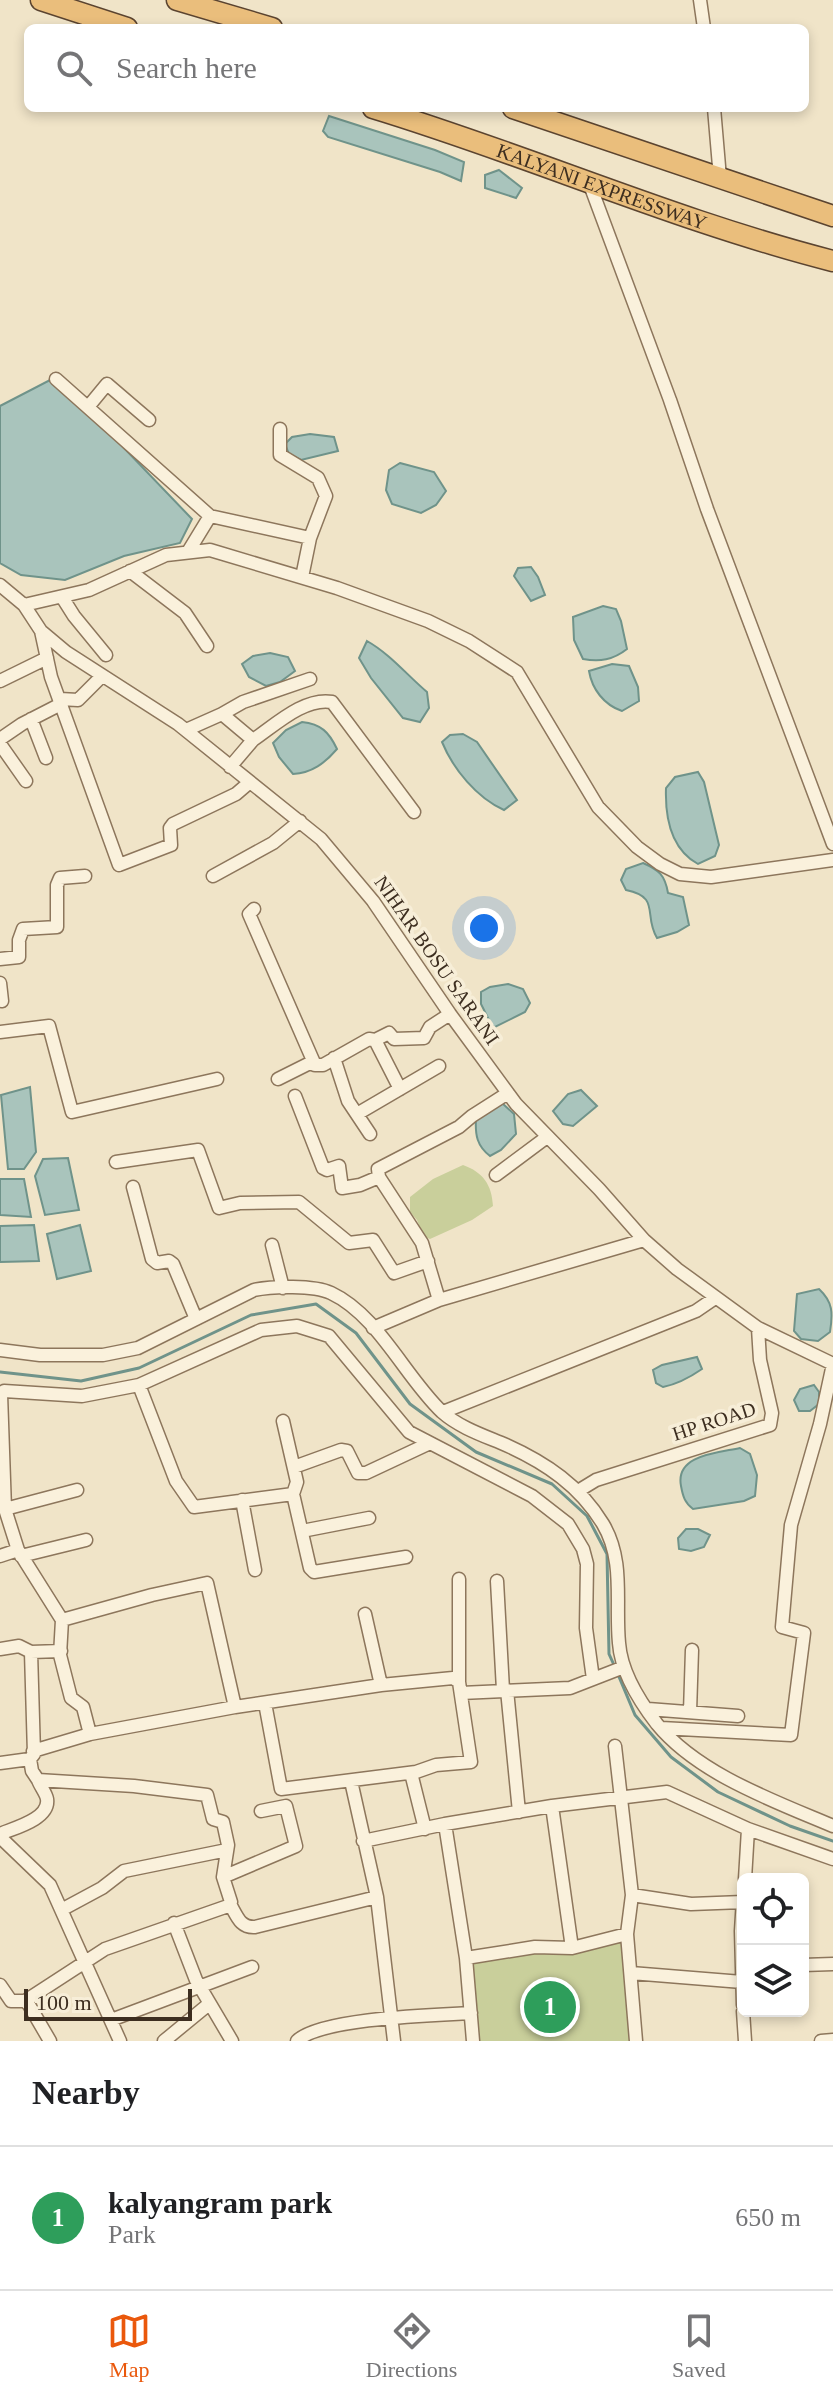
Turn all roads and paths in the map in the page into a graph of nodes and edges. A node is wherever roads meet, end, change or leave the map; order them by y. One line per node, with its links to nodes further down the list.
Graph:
1 (41, 0): 4 (highway)
2 (177, 0): 5 (highway)
3 (700, 0): 6 (street)
4 (115, 24)
5 (258, 24)
6 (703, 24)
7 (386, 112): 11 (highway, KALYANI EXPRESSWAY)
8 (525, 112): 10 (highway)
9 (714, 112): 10 (street)
10 (720, 178): 12 (highway)
11 (590, 185): 13 (highway, KALYANI EXPRESSWAY); 45 (street)
12 (833, 216)
13 (833, 261)
14 (56, 379): 15 (street)
15 (88, 407): 16 (street); 18 (street)
16 (149, 420)
17 (280, 429): 19 (street)
18 (210, 516): 19 (street); 20 (street)
19 (310, 538): 22 (street)
20 (188, 552): 21 (street); 22 (street)
21 (130, 571): 24 (street); 27 (street)
22 (302, 577): 46 (street)
23 (0, 585): 25 (street, NIHAR BOSU SARANI)
24 (62, 597): 25 (street); 28 (street)
25 (24, 605): 26 (street, NIHAR BOSU SARANI)
26 (41, 631): 29 (street); 30 (street, NIHAR BOSU SARANI)
27 (207, 646)
28 (106, 655)
29 (47, 658): 32 (street); 33 (street)
30 (102, 676): 33 (street); 36 (street, NIHAR BOSU SARANI)
31 (310, 679): 34 (street)
32 (0, 681)
33 (60, 702): 35 (street); 42 (street)
34 (222, 714): 36 (street); 37 (street)
35 (31, 719): 38 (street); 39 (street)
36 (186, 730): 40 (street, NIHAR BOSU SARANI)
37 (253, 740): 40 (street); 43 (street)
38 (0, 742): 41 (street)
39 (46, 758)
40 (230, 767): 42 (street, NIHAR BOSU SARANI)
41 (26, 781)
42 (250, 782): 44 (street, NIHAR BOSU SARANI)
43 (414, 812)
44 (300, 821): 48 (street); 53 (street, NIHAR BOSU SARANI)
45 (833, 844)
46 (833, 860)
47 (85, 876): 50 (street)
48 (213, 876)
49 (254, 909): 57 (street)
50 (0, 959)
51 (0, 983): 52 (street)
52 (2, 1001)
53 (450, 1014): 55 (street); 62 (street, NIHAR BOSU SARANI)
54 (0, 1032): 59 (street)
55 (375, 1040): 56 (street); 61 (street)
56 (334, 1058): 57 (street); 64 (street)
57 (312, 1062): 60 (street)
58 (439, 1066): 61 (street)
59 (217, 1079)
60 (278, 1079)
61 (400, 1089): 64 (street)
62 (508, 1093): 66 (street, NIHAR BOSU SARANI); 69 (street)
63 (295, 1096): 69 (street)
64 (357, 1114): 65 (street)
65 (370, 1134)
66 (547, 1137): 68 (street); 71 (street, NIHAR BOSU SARANI)
67 (116, 1162): 73 (street)
68 (496, 1175)
69 (379, 1177): 73 (street)
70 (133, 1187): 77 (street)
71 (644, 1240): 75 (street, NIHAR BOSU SARANI); 76 (street)
72 (272, 1245): 74 (street)
73 (428, 1261): 76 (street)
74 (283, 1288): 77 (street); 78 (street)
75 (715, 1298): 79 (street, NIHAR BOSU SARANI); 83 (street)
76 (439, 1300): 78 (street)
77 (196, 1319): 80 (street)
78 (373, 1328): 83 (street)
79 (758, 1328): 81 (street, NIHAR BOSU SARANI); 88 (street, HP ROAD)
80 (0, 1350)
81 (833, 1364): 117 (street)
82 (139, 1385): 85 (street); 90 (street); 91 (street)
83 (443, 1412): 88 (street)
84 (283, 1421): 86 (street)
85 (430, 1443): 86 (street); 108 (street)
86 (294, 1467): 89 (street)
87 (77, 1490): 91 (street)
88 (578, 1491): 107 (street)
89 (293, 1494): 90 (street); 93 (street)
90 (242, 1500): 98 (street)
91 (5, 1509): 95 (street)
92 (369, 1518): 93 (street)
93 (302, 1531): 97 (street)
94 (86, 1540): 95 (street)
95 (20, 1553): 96 (street); 102 (street)
96 (0, 1556)
97 (406, 1557)
98 (255, 1570)
99 (459, 1579): 110 (street)
100 (497, 1581): 111 (street)
101 (365, 1614): 109 (street)
102 (62, 1620): 105 (street); 113 (street)
103 (0, 1649): 106 (street)
104 (692, 1650): 115 (street)
105 (61, 1651): 106 (street); 118 (street)
106 (31, 1652): 120 (street)
107 (622, 1669): 108 (street); 114 (street)
108 (598, 1677): 111 (street)
109 (381, 1685): 110 (street); 112 (street)
110 (460, 1687): 111 (street); 122 (street)
111 (505, 1690): 128 (street)
112 (265, 1703): 113 (street); 124 (street)
113 (235, 1707): 118 (street)
114 (648, 1709): 115 (street); 117 (street)
115 (690, 1712): 116 (street)
116 (738, 1716)
117 (661, 1728): 130 (street)
118 (90, 1734): 120 (street)
119 (615, 1746): 125 (street)
120 (31, 1755): 121 (street); 123 (street)
121 (0, 1763)
122 (411, 1773): 124 (street); 131 (street)
123 (38, 1780): 133 (street); 135 (street)
124 (351, 1781): 134 (street)
125 (621, 1797): 126 (street); 132 (street); 139 (street)
126 (552, 1806): 128 (street); 146 (street)
127 (261, 1811): 138 (street)
128 (519, 1812): 129 (street)
129 (445, 1824): 131 (street); 147 (street)
130 (833, 1826)
131 (425, 1829): 134 (street)
132 (748, 1829): 136 (street); 137 (street)
133 (0, 1836): 143 (street)
134 (363, 1841): 140 (street)
135 (227, 1850): 138 (street); 143 (street)
136 (833, 1859)
137 (745, 1873)
138 (223, 1877): 142 (street)
139 (632, 1895): 141 (street); 145 (street)
140 (377, 1897): 142 (street); 160 (street)
141 (737, 1901)
142 (230, 1904): 144 (street)
143 (63, 1909): 148 (street)
144 (174, 1923): 148 (street); 155 (street)
145 (627, 1934): 146 (street); 152 (street)
146 (572, 1948): 147 (street)
147 (466, 1958): 158 (street)
148 (86, 1960): 156 (street); 161 (street)
149 (833, 1964): 150 (street)
150 (809, 1965)
151 (252, 1967): 155 (street)
152 (631, 1973): 153 (street); 170 (street)
153 (737, 1982)
154 (0, 1985): 156 (street)
155 (199, 1986): 157 (street); 161 (street)
156 (25, 2001): 163 (street)
157 (209, 2004): 165 (street); 166 (street)
158 (471, 2013): 160 (street); 169 (street)
159 (743, 2017): 171 (street)
160 (390, 2019): 167 (street); 168 (street)
161 (111, 2020): 164 (street)
162 (833, 2040): 172 (street)
163 (50, 2041)
164 (120, 2041)
165 (164, 2041)
166 (232, 2041)
167 (297, 2041)
168 (394, 2041)
169 (473, 2041)
170 (636, 2041)
171 (745, 2041)
172 (821, 2041)

